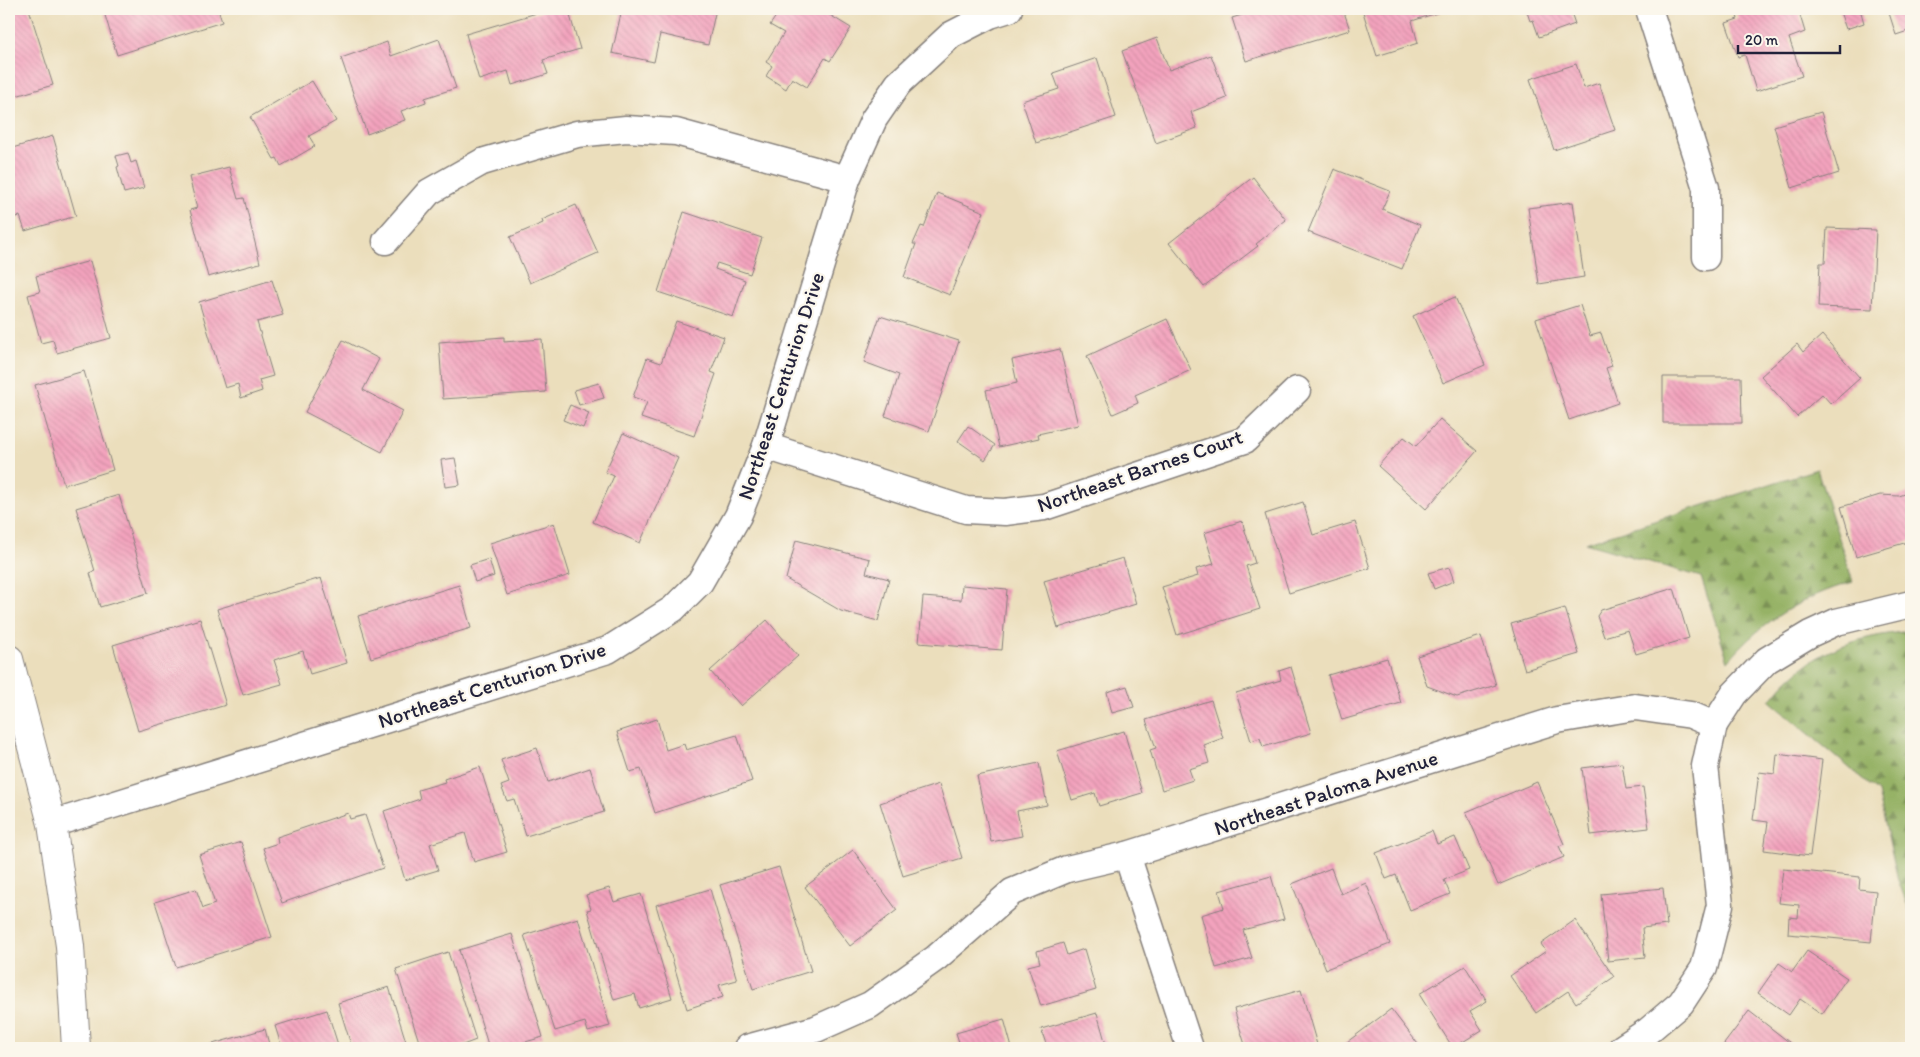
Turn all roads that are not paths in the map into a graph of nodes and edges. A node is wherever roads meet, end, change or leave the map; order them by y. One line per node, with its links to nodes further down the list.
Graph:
1 (1009, 9): 3 (street, Northeast Centurion Drive)
2 (1649, 9): 5 (street)
3 (847, 179): 4 (street); 7 (street, Northeast Centurion Drive)
4 (386, 242)
5 (1706, 257)
6 (1297, 390): 7 (street, Northeast Barnes Court)
7 (766, 446): 11 (street, Northeast Centurion Drive)
8 (1911, 604): 10 (street)
9 (9, 659): 11 (street)
10 (1714, 725): 12 (street, Northeast Paloma Avenue); 16 (street)
11 (52, 824): 13 (street)
12 (1127, 856): 14 (street, Northeast Paloma Avenue); 15 (street)
13 (76, 1048)
14 (747, 1048)
15 (1190, 1048)
16 (1622, 1048)

